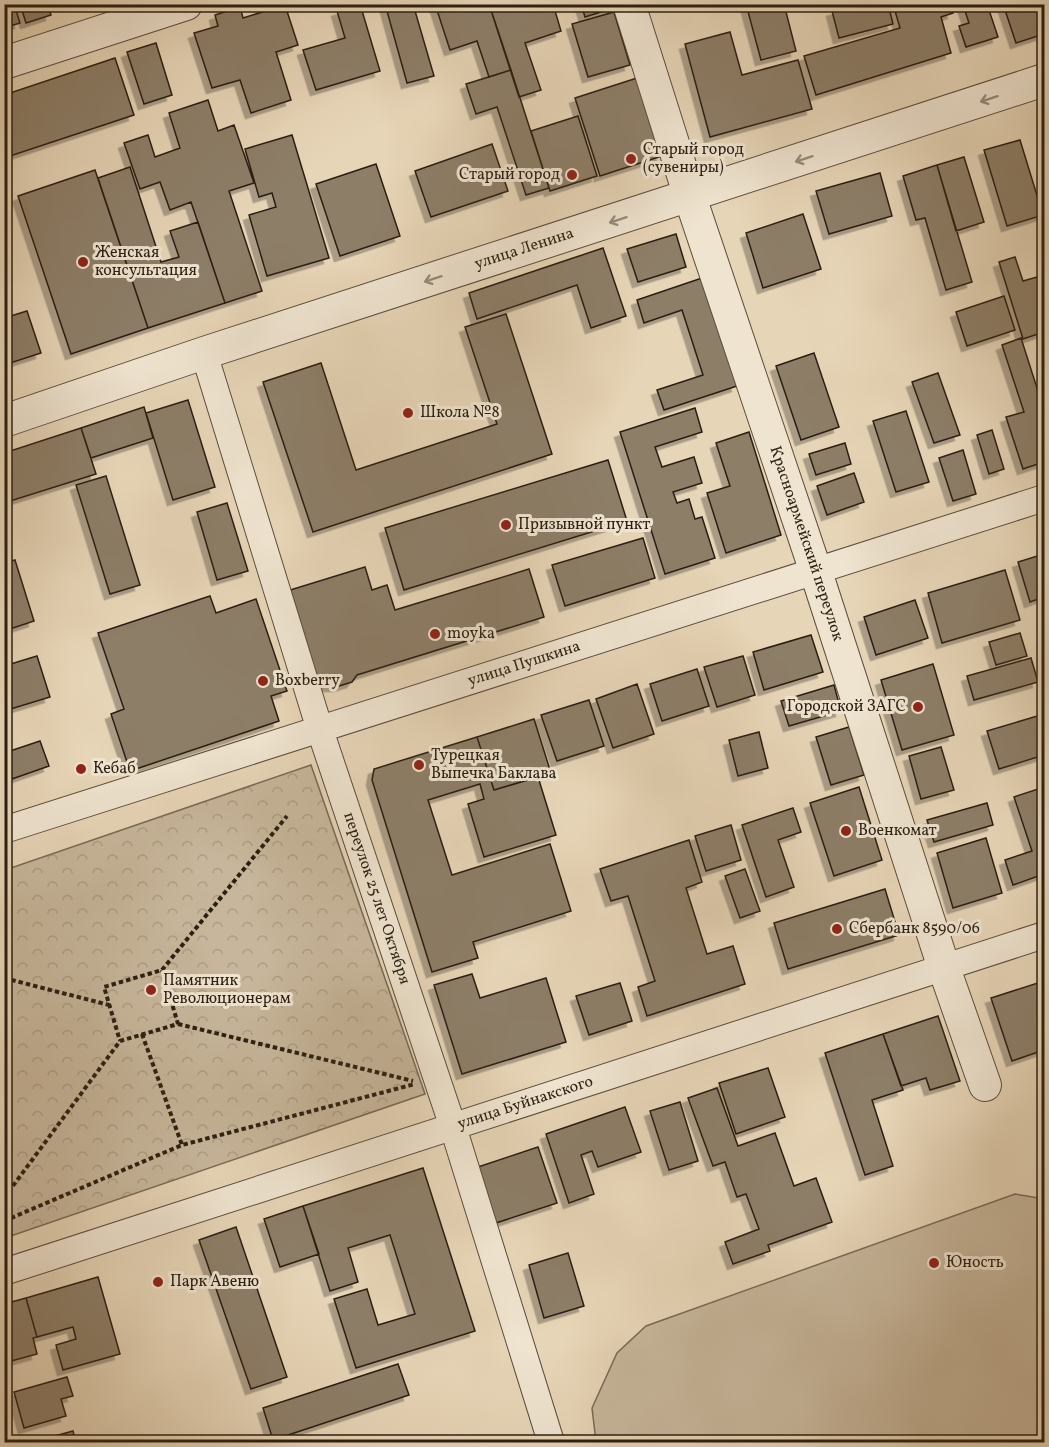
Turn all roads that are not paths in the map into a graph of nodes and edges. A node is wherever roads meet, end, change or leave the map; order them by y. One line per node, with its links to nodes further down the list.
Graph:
1 (186, 4): 3 (street)
2 (629, 4): 5 (street, Красноармейский переулок)
3 (4, 63)
4 (1044, 80): 5 (street, улица Ленина, one-way to 5)
5 (690, 197): 6 (street, улица Ленина, one-way to 6); 9 (street, Красноармейский переулок)
6 (204, 352): 7 (street, улица Ленина); 10 (street, переулок 25 лет Октября)
7 (4, 421)
8 (1044, 498): 9 (street, улица Пушкина)
9 (816, 572): 10 (street, улица Пушкина); 13 (street, Красноармейский переулок)
10 (320, 730): 11 (street, улица Пушкина); 15 (street, переулок 25 лет Октября)
11 (4, 830)
12 (1044, 935): 13 (street, улица Буйнакского)
13 (945, 968): 14 (street, Красноармейский переулок); 15 (street, улица Буйнакского)
14 (985, 1085)
15 (453, 1127): 16 (street, улица Буйнакского); 17 (street, переулок 25 лет Октября)
16 (4, 1272)
17 (551, 1443)

